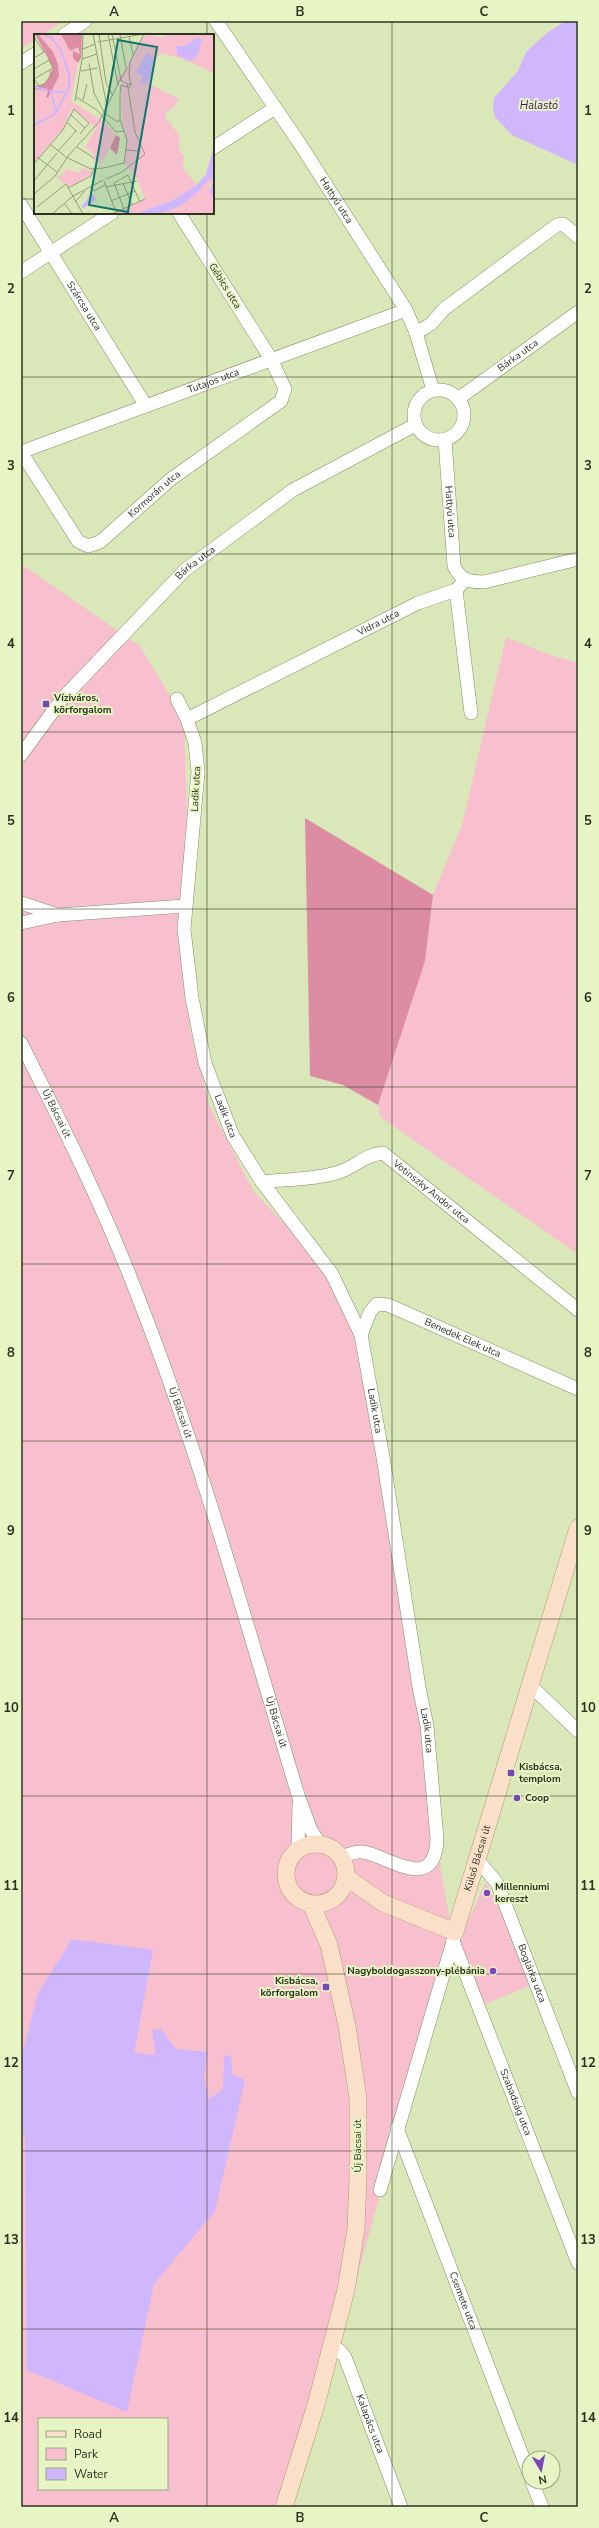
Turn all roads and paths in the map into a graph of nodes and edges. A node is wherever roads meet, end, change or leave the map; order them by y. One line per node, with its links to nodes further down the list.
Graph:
1 (86, 21): 3 (street)
2 (216, 21): 6 (street, Hattyú utca)
3 (67, 34)
4 (34, 55): 5 (street)
5 (21, 63)
6 (275, 108): 7 (street); 14 (street, Hattyú utca)
7 (214, 147)
8 (21, 205): 12 (street, Szárcsa utca)
9 (110, 214): 12 (street)
10 (180, 214): 17 (street, Gébics utca)
11 (578, 237): 16 (street)
12 (51, 253): 13 (street); 20 (street, Szárcsa utca)
13 (21, 272)
14 (406, 310): 16 (street, Hattyú utca); 17 (street, Tutajos utca)
15 (578, 312): 19 (street, Bárka utca)
16 (416, 333): 18 (street, Hattyú utca)
17 (272, 359): 20 (street, Tutajos utca); 23 (street, Kormorán utca)
18 (433, 390): 19 (street); 21 (street)
19 (458, 399): 22 (street)
20 (146, 406): 23 (street, Tutajos utca)
21 (415, 425): 22 (street); 30 (street, Bárka utca)
22 (446, 440): 25 (street, Hattyú utca)
23 (21, 452)
24 (578, 559): 25 (street)
25 (466, 580): 26 (street, Vidra utca)
26 (456, 590): 28 (street); 29 (street, Vidra utca)
27 (177, 699): 29 (street, Ladik utca)
28 (471, 713)
29 (187, 718): 32 (street, Ladik utca)
30 (21, 755)
31 (21, 903): 33 (street)
32 (185, 906): 33 (street); 36 (street, Ladik utca)
33 (58, 915): 34 (street)
34 (21, 923)
35 (21, 1043): 43 (street, Új Bácsai út)
36 (262, 1182): 37 (street, Votinszky Andor utca); 38 (street, Ladik utca)
37 (578, 1310)
38 (361, 1334): 39 (street, Benedek Elek utca); 46 (street, Ladik utca)
39 (578, 1389)
40 (578, 1528): 41 (main road, Külső Bácsai út)
41 (529, 1684): 42 (street); 47 (main road, Külső Bácsai út)
42 (578, 1731)
43 (299, 1798): 44 (street, Új Bácsai út); 45 (street, Új Bácsai út)
44 (319, 1843): 45 (main road); 46 (main road)
45 (298, 1849): 51 (main road, Új Bácsai út)
46 (341, 1857): 48 (main road)
47 (477, 1859): 52 (main road, Külső Bácsai út); 54 (street, Boglárka utca)
48 (346, 1877): 49 (main road, Új Bácsai út); 50 (main road)
49 (335, 1897): 50 (main road); 51 (main road); 53 (main road, Új Bácsai út)
50 (383, 1903): 52 (main road)
51 (311, 1904): 53 (main road, Új Bácsai út)
52 (454, 1937): 55 (street, Külső Bácsai út); 57 (street, Szabadság utca)
53 (329, 1945): 58 (main road, Új Bácsai út)
54 (578, 2093)
55 (397, 2128): 56 (street, Külső Bácsai út); 59 (street, Csemete utca)
56 (380, 2190)
57 (578, 2263)
58 (331, 2348): 61 (main road, Új Bácsai út); 62 (street, Kalapács utca)
59 (521, 2452)
60 (535, 2490): 63 (street)
61 (284, 2507)
62 (401, 2507)
63 (542, 2507)

